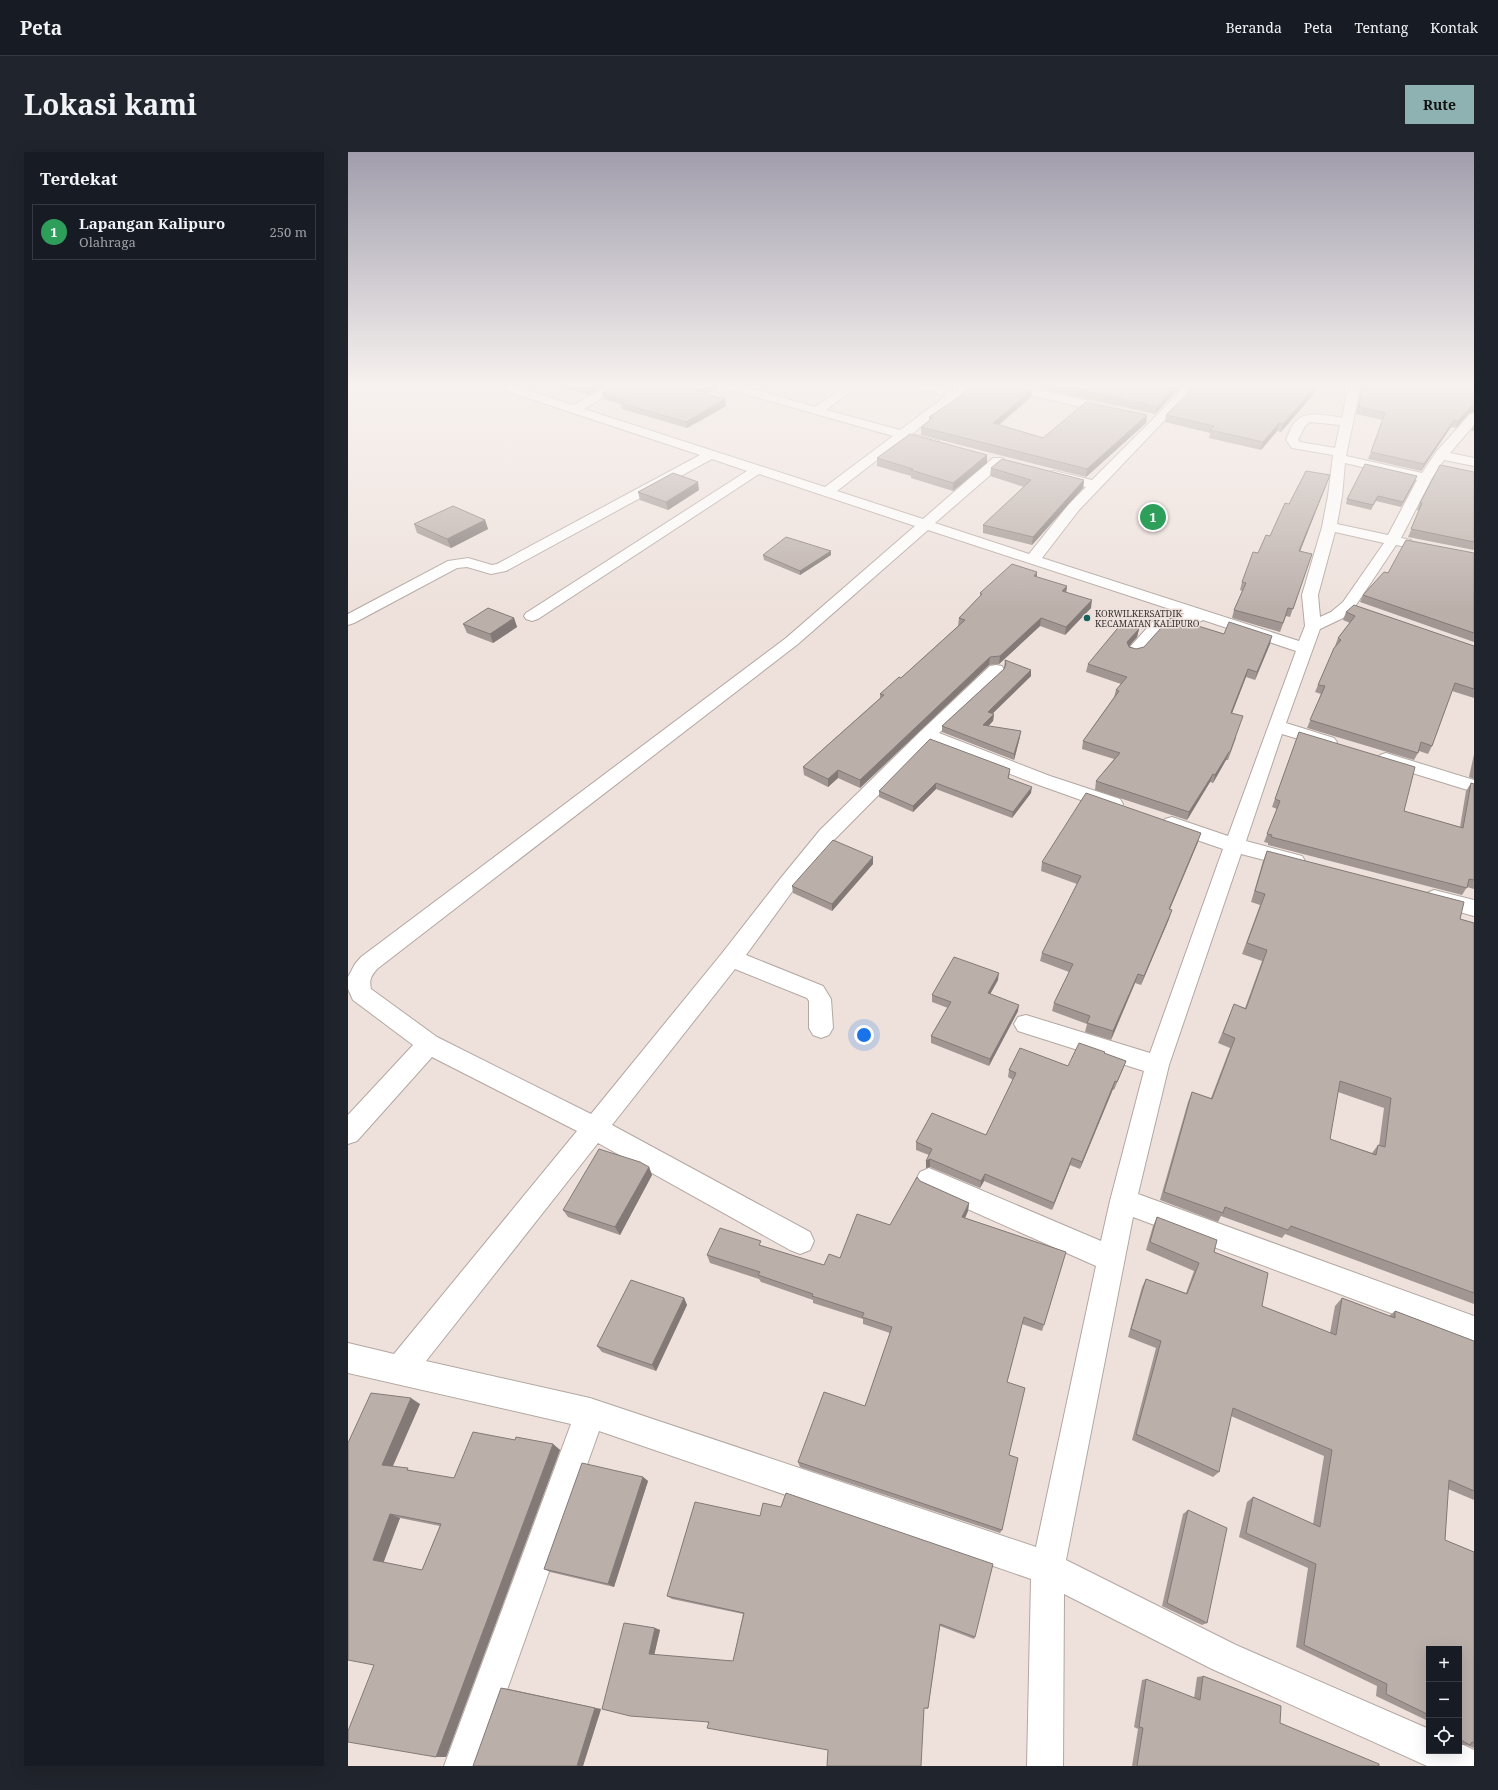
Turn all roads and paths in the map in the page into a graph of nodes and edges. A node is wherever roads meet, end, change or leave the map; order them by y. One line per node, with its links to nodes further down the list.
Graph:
1 (700, 459): 25 (street)
2 (726, 459): 13 (street)
3 (870, 459): 17 (street)
4 (992, 459): 10 (street)
5 (1120, 459): 16 (street)
6 (1340, 459): 19 (street)
7 (1353, 459): 15 (street)
8 (1438, 459): 15 (street)
9 (1461, 459): 11 (street)
10 (998, 461): 12 (street); 18 (street)
11 (1474, 462)
12 (1013, 465)
13 (757, 470): 17 (street); 23 (street)
14 (1043, 472): 16 (street)
15 (1426, 478): 20 (street)
16 (1095, 485): 22 (street)
17 (826, 493): 18 (street)
18 (926, 524): 22 (street); 44 (street)
19 (1329, 527): 20 (street); 26 (street)
20 (1392, 540): 21 (street); 26 (street)
21 (1420, 546)
22 (1032, 560): 24 (street)
23 (532, 616)
24 (1208, 617): 27 (street); 28 (street)
25 (348, 620)
26 (1313, 626): 27 (street)
27 (1304, 648): 30 (street)
28 (1134, 650)
29 (996, 670): 31 (street)
30 (1276, 726): 32 (street); 37 (street)
31 (927, 735): 35 (street); 41 (street)
32 (1344, 746)
33 (1367, 753): 34 (street)
34 (1474, 786)
35 (1131, 810)
36 (1153, 818): 37 (street)
37 (1234, 846): 38 (street); 45 (street)
38 (1312, 866)
39 (1420, 894): 40 (street)
40 (1474, 908)
41 (731, 958): 43 (street); 46 (street)
42 (1026, 1024): 45 (street)
43 (821, 1028)
44 (429, 1044): 46 (street); 47 (street)
45 (1156, 1065): 49 (street)
46 (595, 1128): 50 (street); 54 (street)
47 (348, 1133)
48 (929, 1180): 51 (street)
49 (1123, 1201): 51 (street); 52 (street)
50 (800, 1241)
51 (1111, 1259): 56 (street)
52 (1474, 1330)
53 (348, 1358): 54 (street)
54 (401, 1369): 55 (street)
55 (590, 1413): 56 (street); 59 (street)
56 (1048, 1568): 57 (street); 60 (street)
57 (1426, 1747)
58 (1442, 1754): 61 (street)
59 (462, 1766)
60 (1045, 1766)
61 (1469, 1766)

